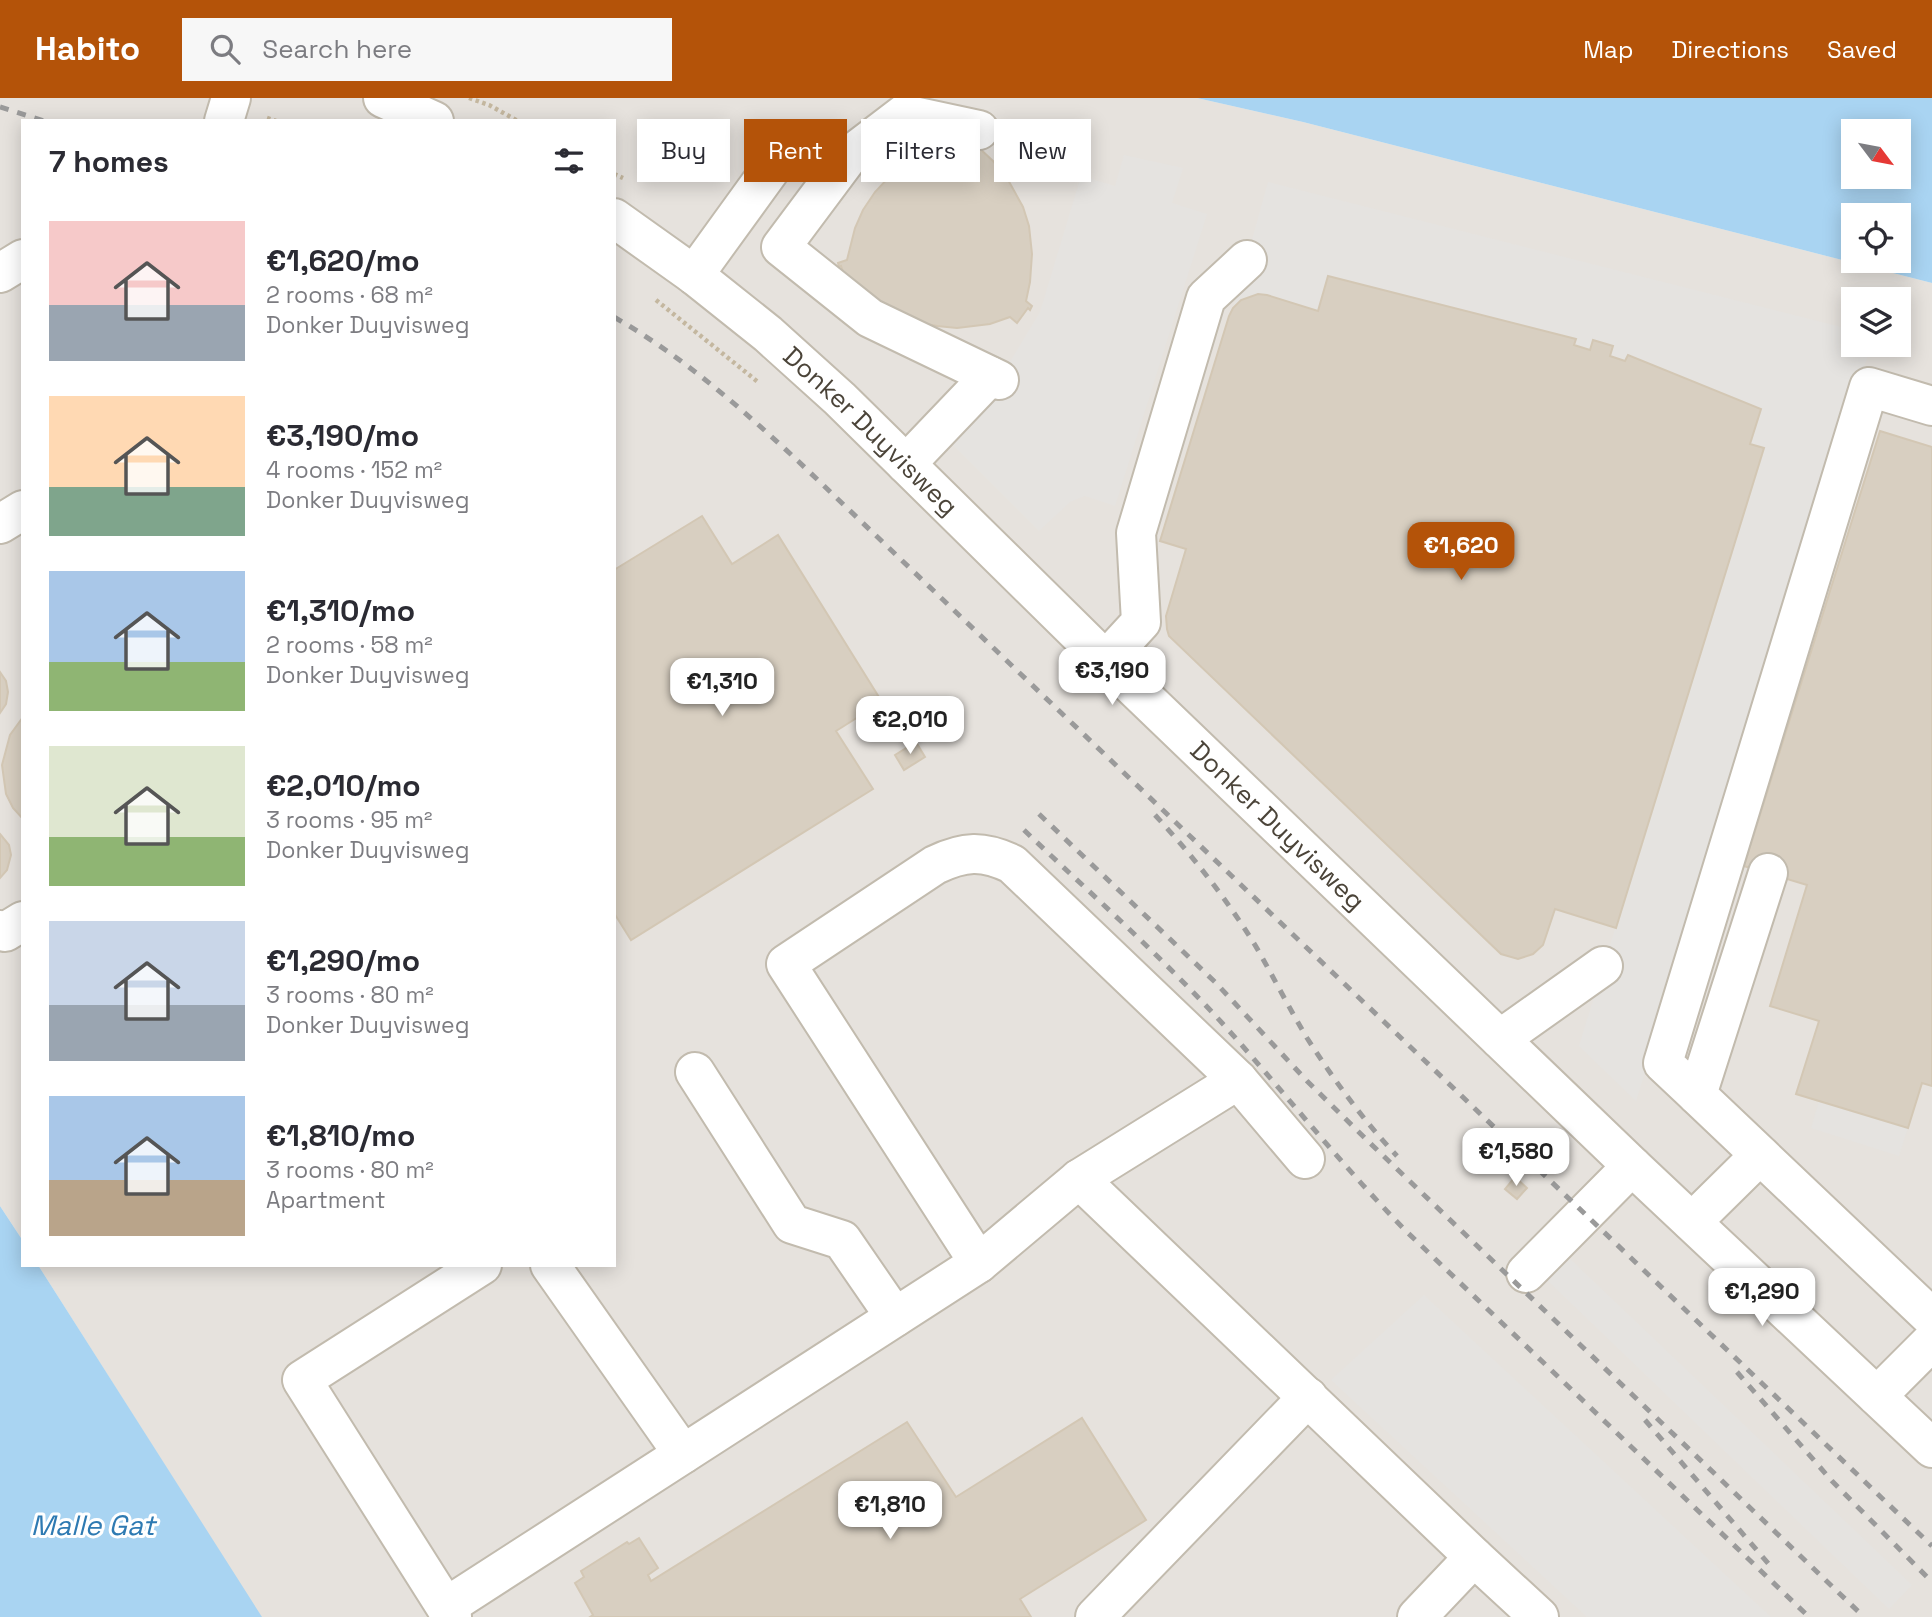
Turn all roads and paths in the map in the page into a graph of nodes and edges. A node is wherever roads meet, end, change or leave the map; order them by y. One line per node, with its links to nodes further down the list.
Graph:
1 (231, 98): 4 (street)
2 (383, 98): 5 (street)
3 (469, 98): 6 (path)
4 (225, 119)
5 (430, 119)
6 (514, 119)
7 (897, 119): 8 (street)
8 (927, 119)
9 (861, 147): 10 (street)
10 (849, 156): 17 (street); 19 (street)
11 (616, 219): 17 (street, Donker Duyvisweg)
12 (0, 238): 13 (street)
13 (21, 250)
14 (21, 260): 16 (street)
15 (1247, 260): 22 (street)
16 (0, 273)
17 (694, 275): 19 (street, Donker Duyvisweg)
18 (1932, 406): 30 (street)
19 (906, 464): 22 (street, Donker Duyvisweg)
20 (21, 511): 21 (street)
21 (0, 524)
22 (1106, 660): 27 (street, Donker Duyvisweg)
23 (1768, 873): 30 (street)
24 (21, 922): 25 (street)
25 (0, 930)
26 (1603, 966): 27 (street)
27 (1500, 1039): 33 (street, Donker Duyvisweg)
28 (695, 1072): 40 (street)
29 (1238, 1080): 32 (street); 34 (street); 36 (street)
30 (1697, 1095): 31 (street)
31 (1760, 1155): 35 (street); 41 (street)
32 (1305, 1159)
33 (1632, 1166): 35 (street, Donker Duyvisweg); 39 (street)
34 (1079, 1179): 36 (street); 44 (street)
35 (1692, 1222): 43 (street, Donker Duyvisweg)
36 (979, 1263): 40 (street)
37 (479, 1267): 48 (street)
38 (551, 1267): 46 (street)
39 (1526, 1273)
40 (895, 1317): 46 (street)
41 (1932, 1318)
42 (1932, 1341): 43 (street)
43 (1877, 1396): 45 (street, Donker Duyvisweg)
44 (1308, 1397): 47 (street); 49 (street)
45 (1932, 1448)
46 (683, 1454): 48 (street)
47 (1474, 1557): 50 (street); 51 (street)
48 (449, 1612)
49 (1095, 1617)
50 (1417, 1617)
51 (1539, 1617)

